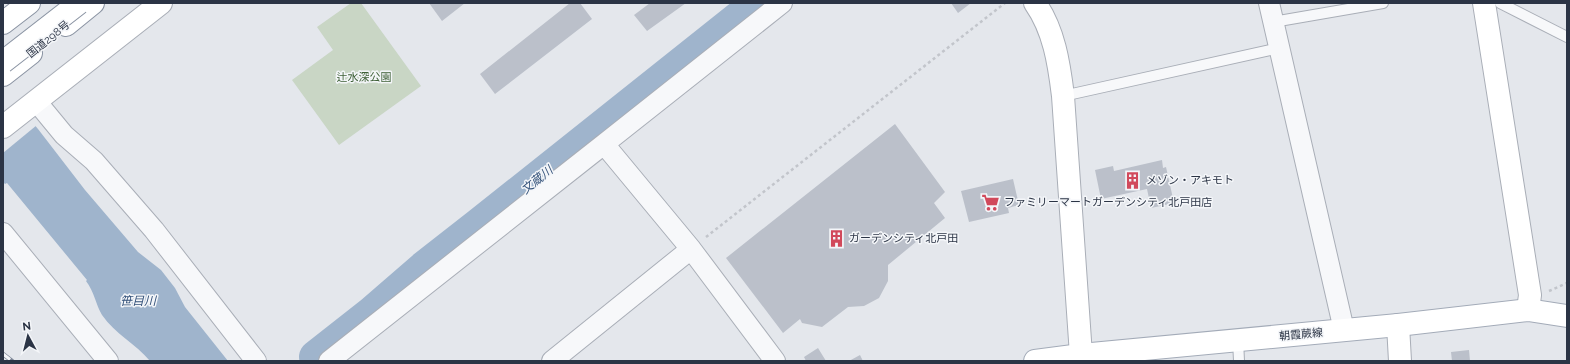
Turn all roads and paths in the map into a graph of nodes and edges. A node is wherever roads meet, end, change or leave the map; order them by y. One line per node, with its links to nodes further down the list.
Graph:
1 (10, 3): 12 (main road)
2 (29, 3): 14 (main road)
3 (79, 3): 17 (main road, bridge)
4 (93, 3): 18 (main road, 国道298号)
5 (161, 3): 20 (main road)
6 (782, 3): 22 (street)
7 (1005, 3): 24 (path)
8 (1035, 3): 19 (main road)
9 (1383, 3): 13 (lane)
10 (1484, 3): 25 (main road)
11 (1500, 3): 15 (lane)
12 (3, 8)
13 (1271, 12): 16 (street)
14 (3, 23)
15 (1567, 36)
16 (1279, 48): 19 (lane); 28 (street)
17 (3, 62)
18 (3, 75)
19 (1063, 96): 30 (main road)
20 (33, 103): 21 (main road); 32 (street)
21 (3, 127)
22 (604, 144): 24 (street); 33 (street)
23 (3, 233): 31 (street)
24 (691, 249): 34 (street); 35 (street)
25 (1528, 310): 26 (main road, 朝霞蕨線); 27 (main road, 朝霞蕨線)
26 (1567, 316)
27 (1398, 325): 28 (main road, 朝霞蕨線); 38 (main road)
28 (1344, 330): 29 (main road, 朝霞蕨線)
29 (1238, 340): 30 (main road, 朝霞蕨線); 37 (lane)
30 (1081, 358): 36 (main road, 朝霞蕨線)
31 (108, 361)
32 (256, 361)
33 (329, 361)
34 (552, 361)
35 (775, 361)
36 (1035, 361)
37 (1239, 361)
38 (1400, 361)

